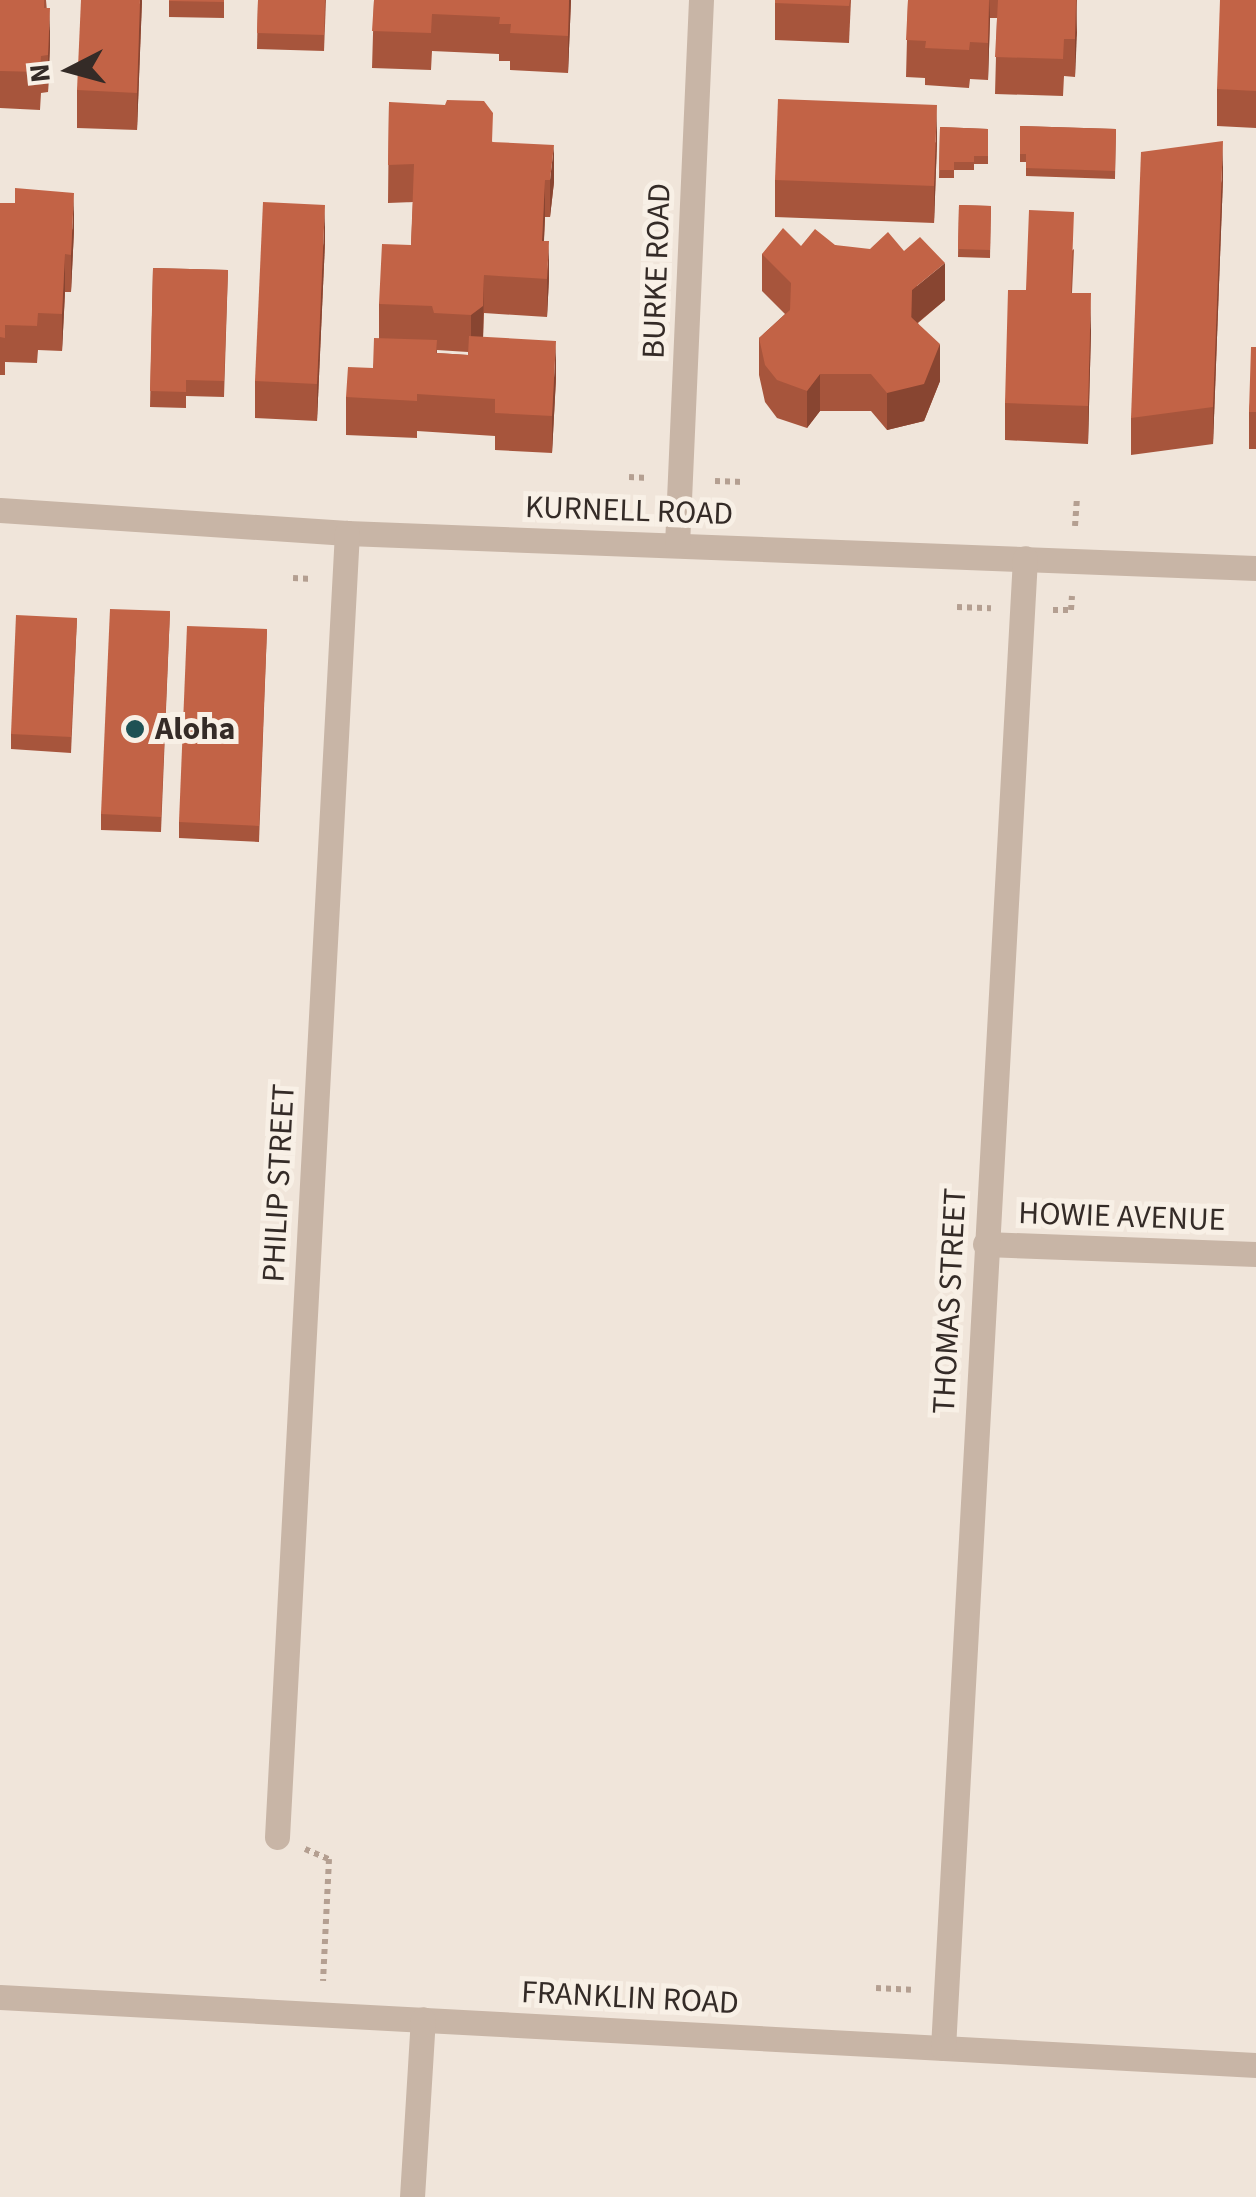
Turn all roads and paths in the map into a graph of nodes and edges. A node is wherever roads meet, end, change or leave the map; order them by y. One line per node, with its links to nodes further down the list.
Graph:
1 (701, 0): 4 (street, BURKE ROAD)
2 (0, 510): 3 (street, KURNELL ROAD)
3 (347, 533): 4 (street, KURNELL ROAD); 9 (street, PHILIP STREET)
4 (678, 545): 5 (street, KURNELL ROAD)
5 (1025, 558): 6 (street, KURNELL ROAD); 7 (street, THOMAS STREET)
6 (1256, 568)
7 (985, 1244): 8 (street, HOWIE AVENUE); 13 (street, THOMAS STREET)
8 (1256, 1254)
9 (276, 1837): 11 (path)
10 (0, 1997): 11 (street, FRANKLIN ROAD)
11 (321, 2014): 12 (street, FRANKLIN ROAD)
12 (423, 2019): 13 (street, FRANKLIN ROAD); 15 (street)
13 (943, 2048): 14 (street, FRANKLIN ROAD)
14 (1256, 2064)
15 (412, 2197)

